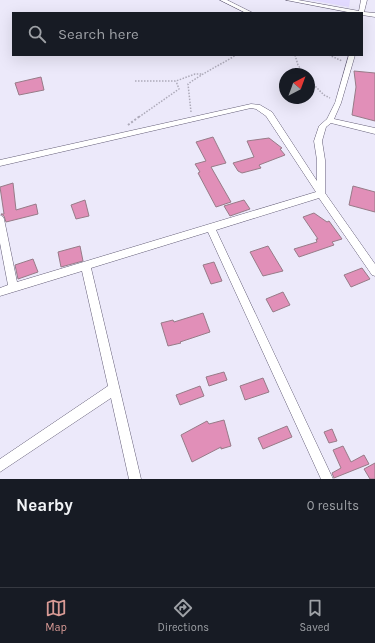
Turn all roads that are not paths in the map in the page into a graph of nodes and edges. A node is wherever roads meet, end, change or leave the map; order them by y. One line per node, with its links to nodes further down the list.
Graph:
1 (223, 0): 4 (street)
2 (289, 0): 5 (street)
3 (364, 0): 6 (street)
4 (248, 12)
5 (355, 12)
6 (361, 12)
7 (363, 13): 8 (street)
8 (375, 15)
9 (352, 56): 10 (street)
10 (330, 120): 11 (street); 13 (street)
11 (375, 131)
12 (0, 163): 13 (street)
13 (321, 194): 15 (street); 17 (street)
14 (0, 219): 18 (street)
15 (211, 228): 16 (street); 23 (street)
16 (86, 266): 18 (street); 20 (street)
17 (375, 272)
18 (14, 288): 19 (street)
19 (0, 292)
20 (114, 389): 21 (street); 22 (street)
21 (0, 466)
22 (135, 479)
23 (326, 479)

